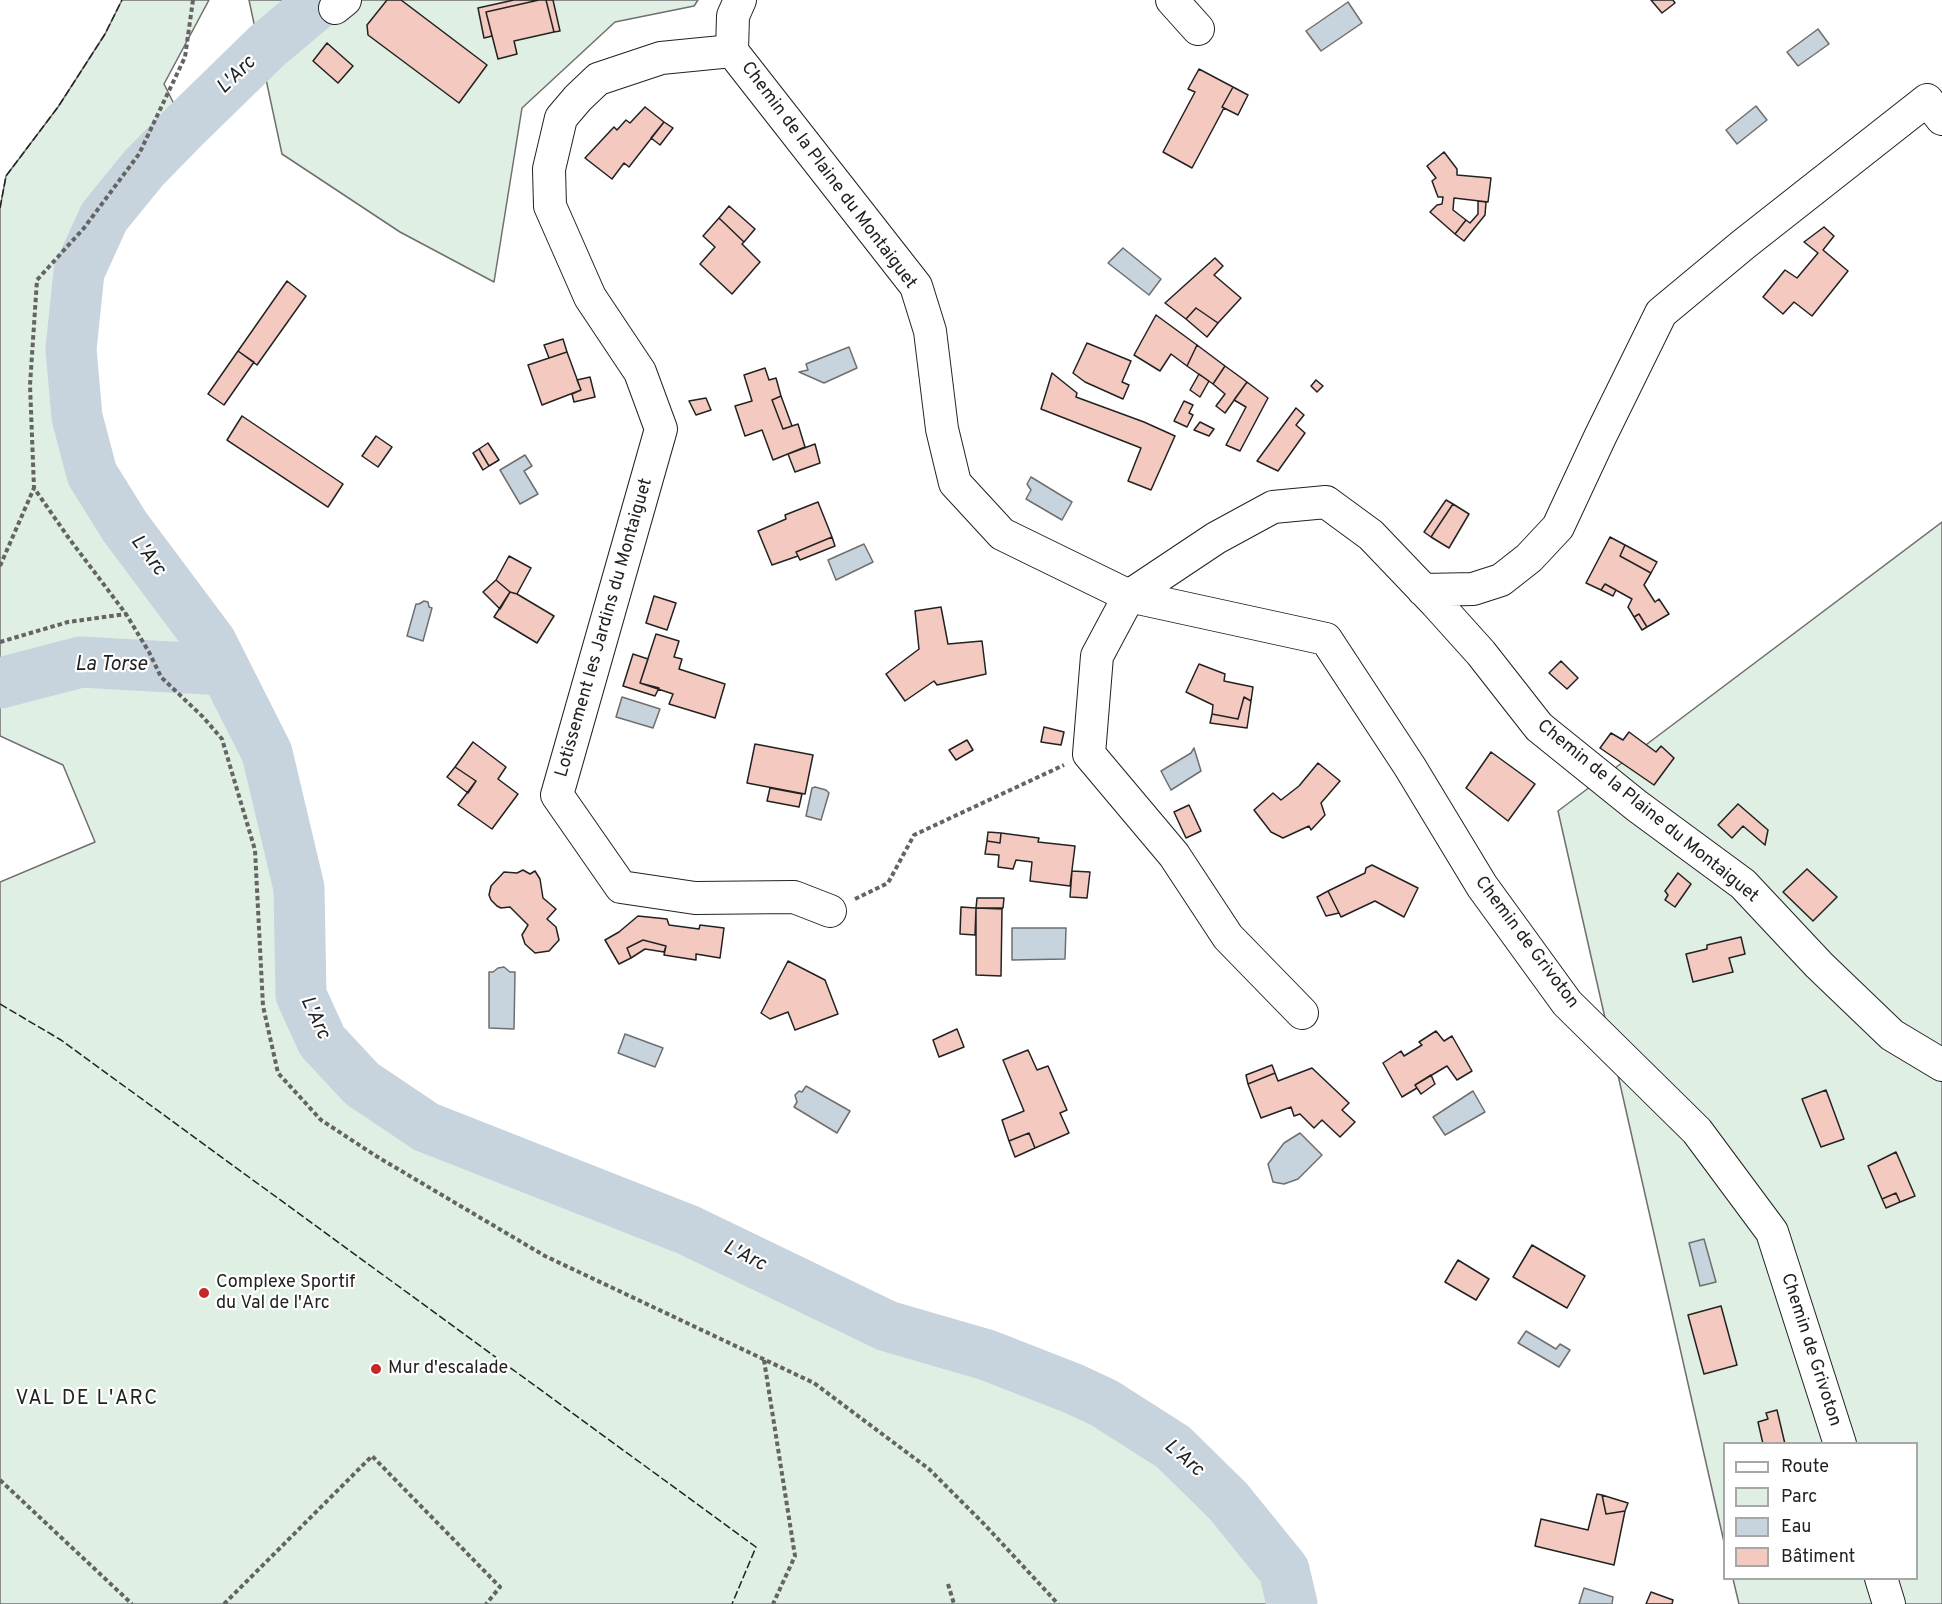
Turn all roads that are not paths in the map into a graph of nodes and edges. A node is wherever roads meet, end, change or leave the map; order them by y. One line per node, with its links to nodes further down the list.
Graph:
1 (740, 0): 4 (street, Chemin de la Plaine du Montaiguet)
2 (1172, 0): 3 (street)
3 (1198, 29)
4 (732, 51): 7 (street, Chemin de la Plaine du Montaiguet); 8 (street, Lotissement les Jardins du Montaiguet)
5 (1942, 119): 6 (street)
6 (1423, 590): 7 (street, Chemin de la Plaine du Montaiguet); 10 (street, Chemin de la Plaine du Montaiguet)
7 (1129, 596): 9 (street); 11 (street, Chemin de Grivoton)
8 (830, 911)
9 (1302, 1012)
10 (1942, 1065)
11 (1840, 1442)
12 (1882, 1580): 13 (street)
13 (1889, 1604)

